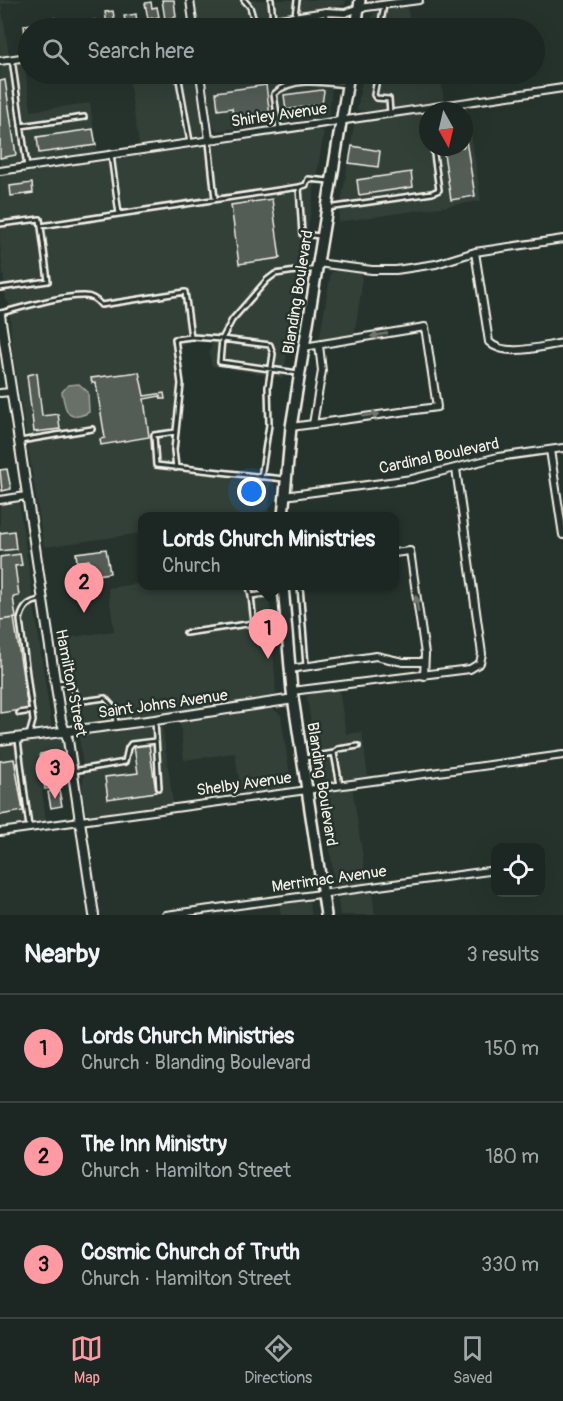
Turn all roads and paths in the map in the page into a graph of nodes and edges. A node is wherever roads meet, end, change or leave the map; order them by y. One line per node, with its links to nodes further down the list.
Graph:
1 (190, 0): 10 (street)
2 (244, 0): 11 (lane)
3 (271, 0): 12 (lane)
4 (297, 0): 9 (lane)
5 (419, 0): 7 (street)
6 (360, 4): 7 (street); 8 (street)
7 (384, 5): 15 (lane)
8 (326, 12): 9 (street); 14 (lane)
9 (295, 17): 13 (street)
10 (193, 18)
11 (253, 18)
12 (273, 18)
13 (288, 18)
14 (326, 18)
15 (382, 18)
16 (18, 58): 17 (street)
17 (12, 59): 18 (street); 31 (lane)
18 (0, 61)
19 (180, 84): 34 (lane)
20 (201, 84): 33 (street)
21 (297, 84): 32 (lane)
22 (340, 84): 24 (lane)
23 (376, 84): 28 (lane)
24 (347, 85): 30 (main road, Blanding Boulevard)
25 (563, 88): 26 (street, Shirley Avenue)
26 (473, 102)
27 (419, 110): 28 (street, Shirley Avenue)
28 (390, 113): 30 (street, Shirley Avenue)
29 (84, 117): 31 (lane)
30 (342, 119): 32 (street, Shirley Avenue); 39 (main road, Blanding Boulevard)
31 (21, 126): 37 (lane)
32 (279, 129): 33 (street, Shirley Avenue)
33 (209, 139): 34 (street, Shirley Avenue); 41 (lane)
34 (190, 142): 35 (street, Shirley Avenue)
35 (110, 154): 37 (street, Shirley Avenue); 43 (lane)
36 (434, 156): 42 (lane)
37 (27, 166): 38 (street, Shirley Avenue)
38 (0, 171)
39 (331, 181): 40 (lane); 42 (main road, Blanding Boulevard)
40 (299, 187): 41 (lane); 46 (lane)
41 (215, 199): 43 (lane)
42 (326, 208): 46 (main road, Blanding Boulevard)
43 (119, 214): 45 (lane)
44 (0, 224): 45 (lane)
45 (41, 226): 50 (lane)
46 (322, 236): 49 (main road, Blanding Boulevard)
47 (563, 239): 48 (street)
48 (475, 252): 49 (street); 54 (street)
49 (317, 267): 53 (lane); 56 (main road, Blanding Boulevard)
50 (0, 288)
51 (0, 314): 52 (lane); 59 (street, Hamilton Street)
52 (191, 337): 53 (lane); 64 (lane)
53 (222, 339): 57 (lane); 57 (lane)
54 (563, 343)
55 (319, 345): 56 (street); 61 (street); 61 (street, one-way to 55)
56 (304, 347): 58 (main road, Blanding Boulevard)
57 (272, 370): 58 (lane); 70 (lane)
58 (299, 373): 62 (main road, Blanding Boulevard)
59 (11, 392): 60 (street); 65 (street, Hamilton Street)
60 (0, 393)
61 (313, 424): 62 (street)
62 (291, 427): 71 (main road, Blanding Boulevard)
63 (92, 429): 65 (lane)
64 (176, 432): 68 (lane); 68 (lane)
65 (18, 441): 72 (street, Hamilton Street)
66 (563, 448): 67 (street, Cardinal Boulevard)
67 (550, 450): 69 (street, Cardinal Boulevard); 76 (street)
68 (176, 468): 70 (lane)
69 (456, 469): 73 (street, Cardinal Boulevard); 88 (street, Saint Johns Avenue)
70 (261, 477): 71 (lane)
71 (286, 479): 73 (main road, Blanding Boulevard)
72 (26, 496): 74 (street); 83 (street, Hamilton Street)
73 (284, 496): 75 (main road, Blanding Boulevard)
74 (0, 500)
75 (283, 512)
76 (563, 535)
77 (399, 552): 85 (street, one-way to 77)
78 (250, 590): 82 (lane)
79 (275, 590): 82 (lane)
80 (283, 590): 87 (main road, Blanding Boulevard)
81 (300, 590): 86 (lane)
82 (251, 596): 84 (lane)
83 (42, 600): 89 (street, Hamilton Street); 91 (lane)
84 (186, 633)
85 (423, 662): 86 (street); 88 (street)
86 (306, 666): 87 (street)
87 (290, 669): 90 (main road, Blanding Boulevard)
88 (424, 676): 90 (street, Saint Johns Avenue)
89 (55, 683): 94 (lane); 95 (street, Hamilton Street)
90 (293, 695): 93 (street, Saint Johns Avenue); 103 (main road, Blanding Boulevard)
91 (32, 711): 92 (lane); 96 (lane)
92 (19, 713)
93 (155, 720): 94 (street, Saint Johns Avenue); 99 (lane)
94 (117, 724): 95 (street, Saint Johns Avenue)
95 (65, 731): 96 (street, Saint Johns Avenue); 104 (street, Hamilton Street)
96 (28, 736): 97 (street, Saint Johns Avenue)
97 (18, 738): 98 (street, Saint Johns Avenue); 109 (lane)
98 (0, 740)
99 (156, 741): 104 (lane); 106 (lane)
100 (358, 746): 101 (lane)
101 (334, 753): 103 (lane); 105 (lane)
102 (563, 755): 105 (street, Shelby Avenue)
103 (302, 759): 107 (main road, Blanding Boulevard)
104 (72, 771): 108 (street, Hamilton Street)
105 (340, 784): 107 (street, Shelby Avenue)
106 (159, 788)
107 (307, 789): 108 (street, Shelby Avenue); 112 (main road, Blanding Boulevard)
108 (80, 819): 109 (street, Shelby Avenue); 113 (street, Hamilton Street)
109 (29, 827): 110 (street, Shelby Avenue)
110 (0, 832)
111 (491, 871): 112 (street, Merrimac Avenue)
112 (323, 894): 114 (street, Merrimac Avenue); 115 (main road, Blanding Boulevard)
113 (94, 915)
114 (166, 915)
115 (326, 915)

